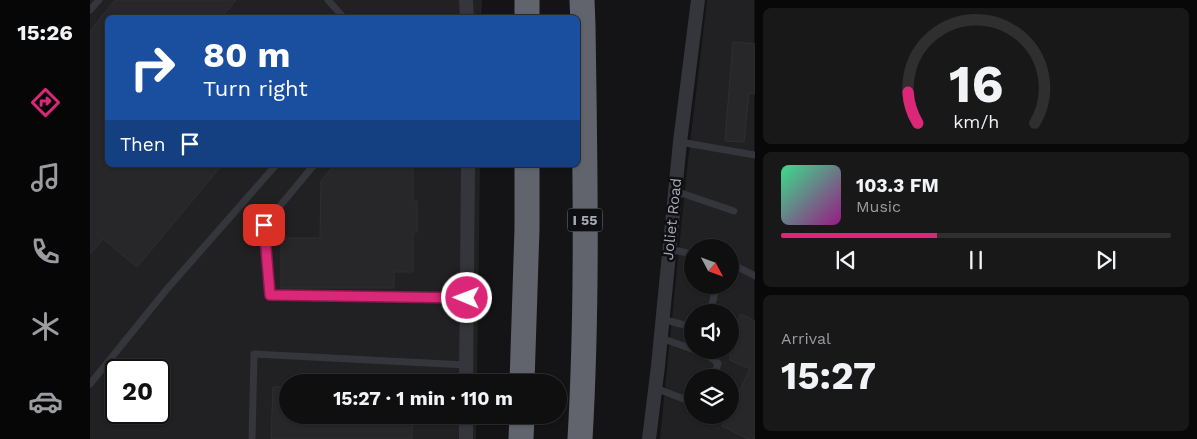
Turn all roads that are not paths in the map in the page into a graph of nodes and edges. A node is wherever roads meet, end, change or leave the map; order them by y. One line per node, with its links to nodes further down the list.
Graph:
1 (99, 0): 7 (lane)
2 (328, 0): 8 (lane)
3 (466, 0): 9 (street)
4 (527, 0): 10 (highway)
5 (582, 0): 41 (highway, I 55)
6 (698, 0): 11 (street, Joliet Road)
7 (90, 10)
8 (341, 15)
9 (467, 15)
10 (526, 15)
11 (680, 142): 12 (lane); 17 (street, Joliet Road)
12 (754, 154)
13 (274, 167): 33 (lane)
14 (312, 167): 23 (lane)
15 (468, 167): 23 (street)
16 (526, 167): 32 (highway)
17 (675, 191): 18 (lane); 19 (street, Joliet Road)
18 (734, 211)
19 (669, 249): 20 (lane); 24 (street, Joliet Road)
20 (684, 252)
21 (739, 268): 22 (lane)
22 (754, 276)
23 (467, 298): 29 (street)
24 (662, 319): 25 (lane); 26 (street, Joliet Road)
25 (684, 325)
26 (661, 338): 27 (lane); 34 (street, Joliet Road)
27 (684, 346)
28 (713, 359): 30 (lane)
29 (466, 365): 31 (street); 38 (lane)
30 (716, 369)
31 (466, 374)
32 (522, 374)
33 (90, 384)
34 (655, 388): 35 (lane); 42 (street, Joliet Road)
35 (684, 399)
36 (466, 424): 39 (street)
37 (522, 424): 40 (highway)
38 (252, 439)
39 (466, 439)
40 (521, 439)
41 (580, 439)
42 (650, 439)

